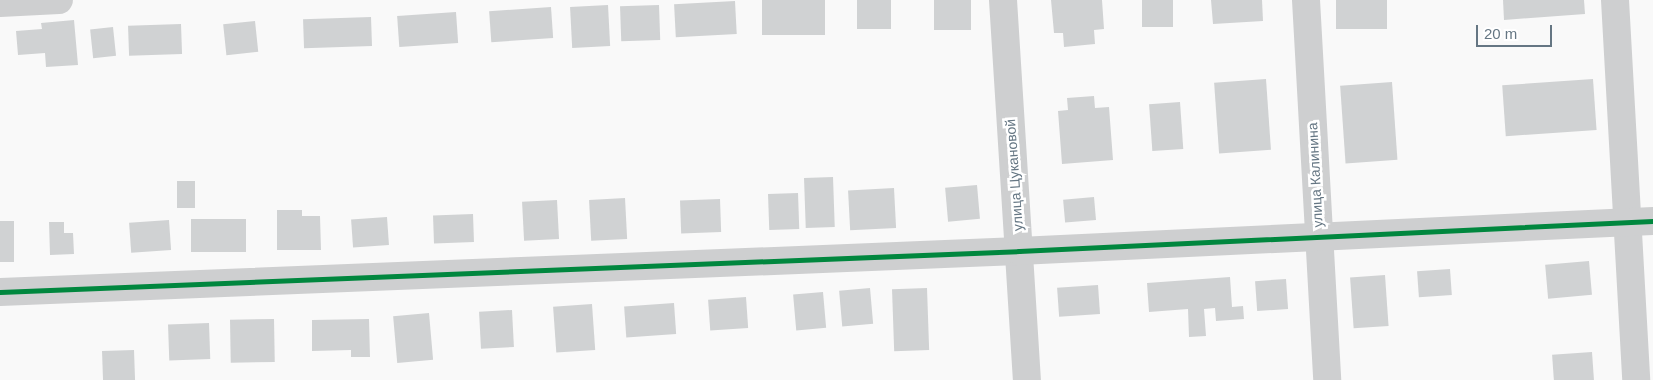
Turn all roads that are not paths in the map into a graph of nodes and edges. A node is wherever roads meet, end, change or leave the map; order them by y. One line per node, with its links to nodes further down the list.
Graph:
1 (59, 0): 5 (street)
2 (1002, 0): 8 (street, улица Цукановой)
3 (1306, 0): 7 (street, улица Калинина)
4 (1615, 0): 6 (street)
5 (0, 3)
6 (1640, 222): 7 (street); 12 (street)
7 (1319, 236): 8 (street); 11 (street, улица Калинина)
8 (1019, 250): 9 (street); 10 (street, улица Цукановой)
9 (0, 292)
10 (1027, 380)
11 (1327, 380)
12 (1636, 380)

